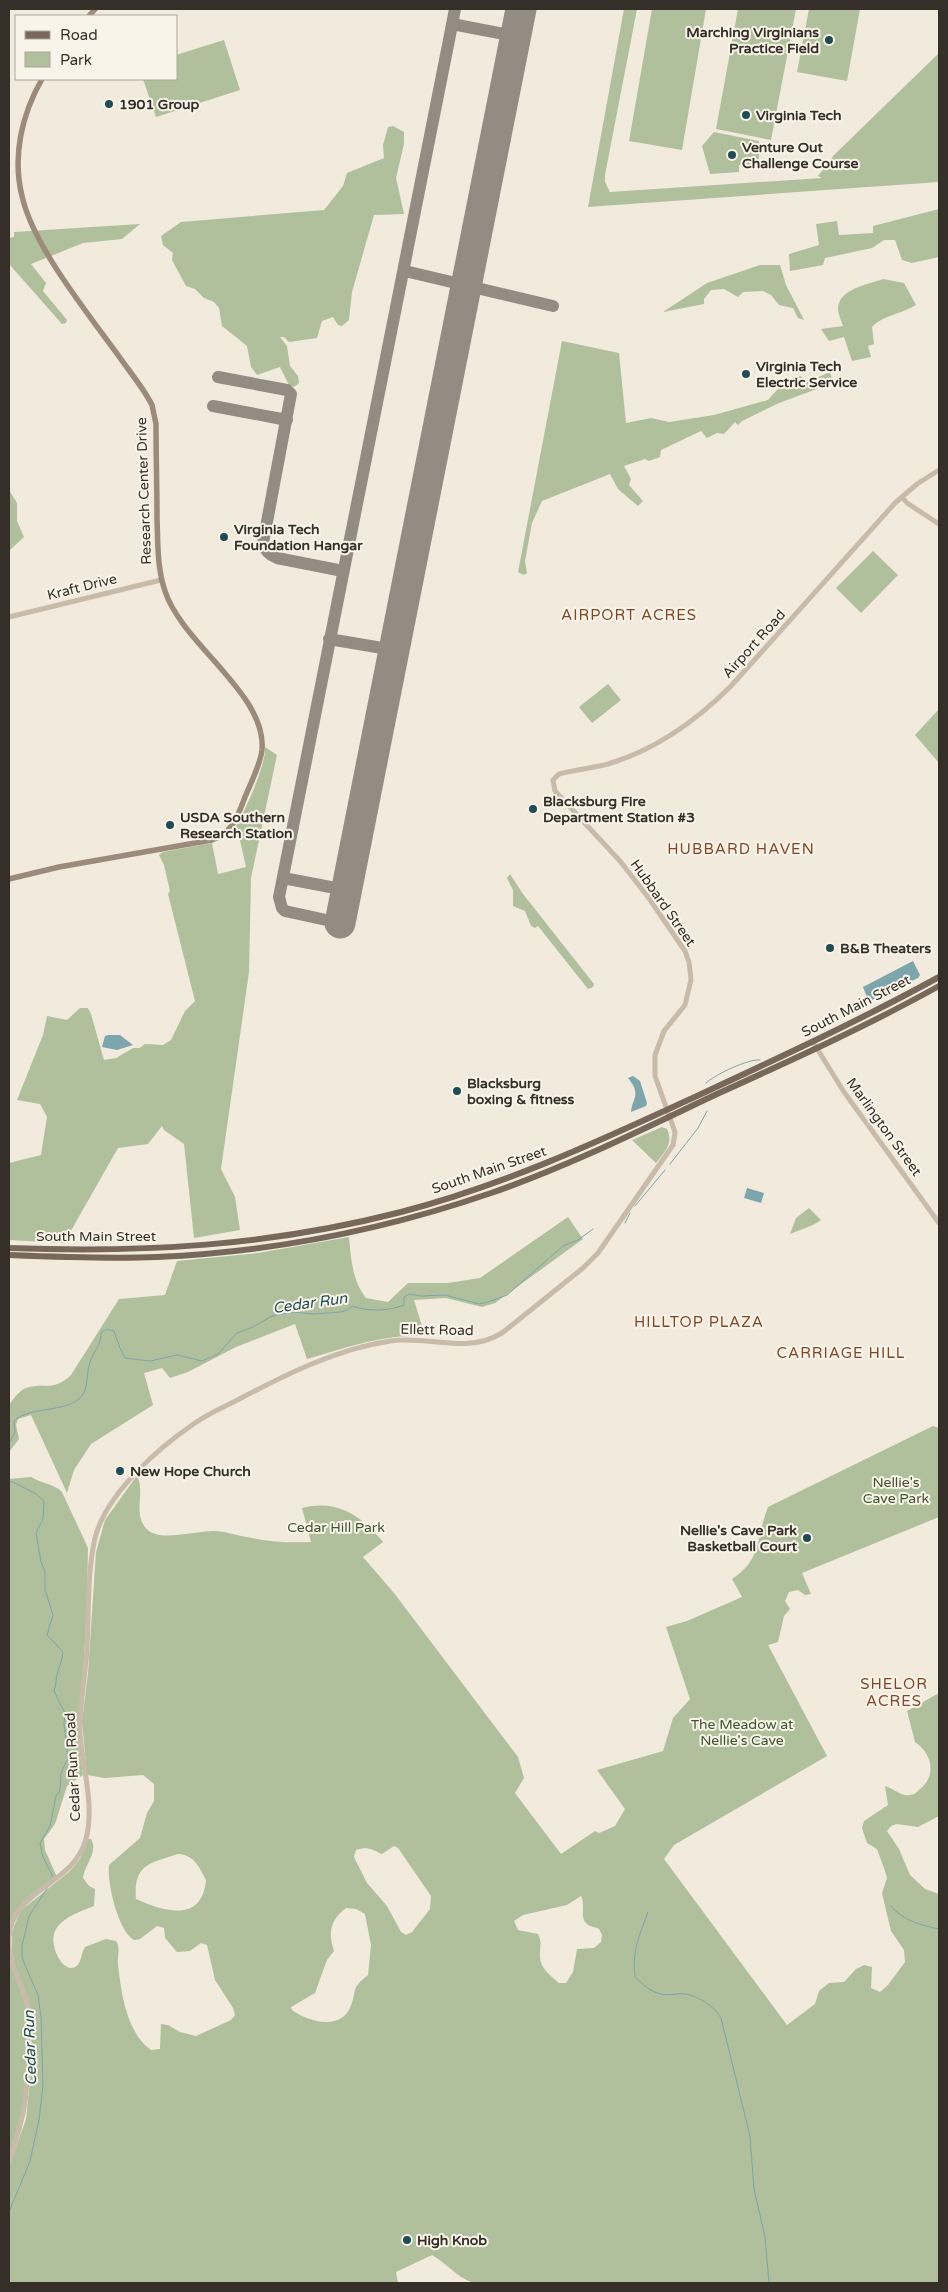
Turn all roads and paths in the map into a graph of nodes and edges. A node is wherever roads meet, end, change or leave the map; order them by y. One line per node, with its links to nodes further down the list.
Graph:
1 (41, 80): 5 (main road, Research Center Drive)
2 (939, 470): 3 (street, Airport Road)
3 (902, 497): 4 (street); 7 (street, Airport Road)
4 (939, 524)
5 (161, 580): 6 (street, Kraft Drive); 8 (main road, Research Center Drive)
6 (9, 618)
7 (553, 782): 13 (street, Hubbard Street)
8 (9, 879)
9 (939, 977): 11 (main road, South Main Street)
10 (939, 986): 12 (main road, South Main Street)
11 (813, 1042): 12 (street, Marlington Street); 13 (main road, South Main Street)
12 (816, 1049): 14 (main road, South Main Street); 15 (street, Marlington Street)
13 (668, 1109): 14 (street, Ellett Road); 16 (main road, South Main Street)
14 (671, 1116): 18 (main road, South Main Street); 20 (street, Ellett Road)
15 (939, 1223)
16 (234, 1243): 17 (main road, South Main Street); 18 (main road)
17 (9, 1248)
18 (235, 1250): 19 (main road, South Main Street)
19 (9, 1255)
20 (94, 1545): 21 (street, Cedar Run Road)
21 (9, 2161)

